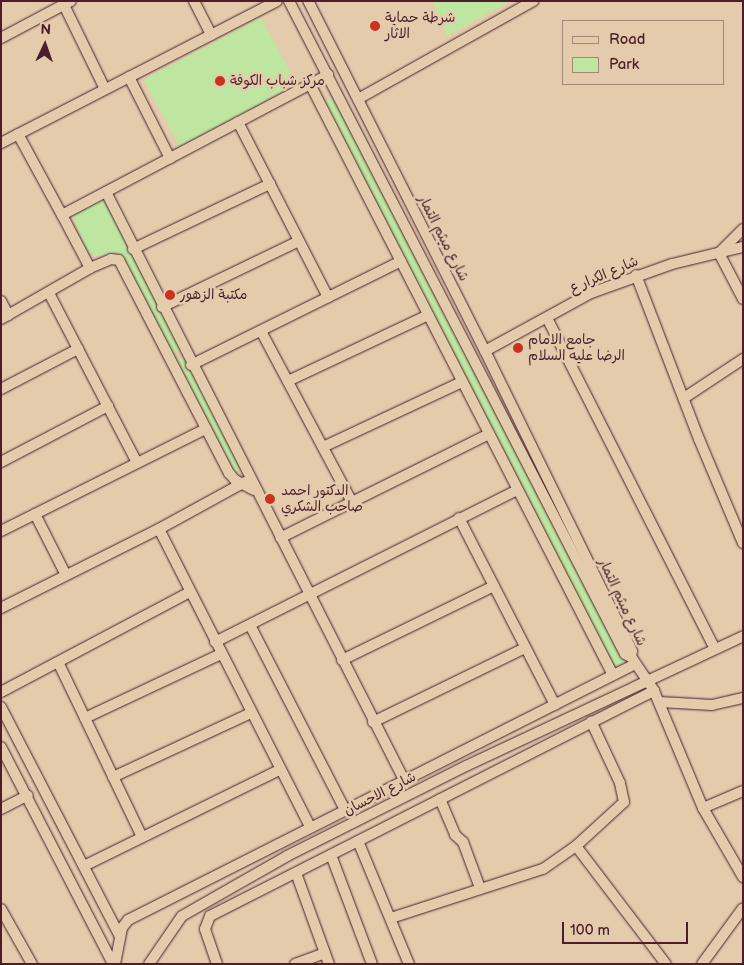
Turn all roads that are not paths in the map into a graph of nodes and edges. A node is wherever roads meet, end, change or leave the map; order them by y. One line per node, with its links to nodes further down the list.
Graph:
1 (194, 1): 7 (street)
2 (277, 1): 7 (street)
3 (289, 1): 9 (street, شارع ميثم التمار)
4 (308, 1): 13 (street, شارع ميثم التمار)
5 (533, 1): 13 (street)
6 (68, 3): 8 (street); 12 (street)
7 (211, 35): 10 (street)
8 (1, 38)
9 (328, 75): 11 (street); 75 (street, شارع ميثم التمار)
10 (129, 77): 12 (street); 17 (street)
11 (310, 84): 14 (street); 26 (street)
12 (105, 89): 15 (street)
13 (358, 99): 39 (street, شارع ميثم التمار)
14 (238, 122): 17 (street); 18 (street)
15 (18, 134): 16 (street); 20 (street)
16 (1, 143)
17 (170, 158): 19 (street)
18 (270, 184): 22 (street); 24 (street)
19 (106, 192): 20 (street); 24 (street)
20 (62, 215): 27 (street)
21 (743, 229): 25 (street)
22 (299, 241): 30 (street); 33 (street)
23 (743, 247): 25 (street, شارع الكرار ع)
24 (133, 249): 33 (street)
25 (719, 253): 28 (street, شارع الكرار ع); 31 (street)
26 (401, 261): 30 (street); 34 (street)
27 (90, 268): 29 (street); 41 (street)
28 (636, 275): 36 (street, شارع الكرار ع); 47 (street)
29 (49, 293): 35 (street); 38 (street)
30 (328, 297): 37 (street)
31 (743, 299)
32 (1, 301): 35 (street)
33 (162, 307): 40 (street)
34 (428, 315): 44 (street); 45 (street)
35 (5, 317)
36 (547, 318): 39 (street, شارع الكرار ع); 72 (street)
37 (262, 331): 43 (street); 44 (street)
38 (78, 349): 46 (street); 48 (street)
39 (485, 351): 75 (street, شارع ميثم التمار)
40 (185, 353): 41 (street); 43 (street)
41 (170, 360): 49 (street)
42 (743, 360): 47 (street)
43 (192, 365): 54 (street)
44 (288, 381): 51 (street)
45 (462, 382): 50 (street); 51 (street)
46 (1, 389)
47 (684, 398): 62 (street)
48 (108, 406): 52 (street); 53 (street)
49 (206, 429): 53 (street); 54 (street)
50 (489, 434): 55 (street); 56 (street)
51 (323, 447): 56 (street)
52 (1, 462)
53 (137, 463): 57 (street)
54 (245, 482): 59 (street); 61 (street)
55 (517, 490): 58 (street); 77 (street)
56 (352, 502): 61 (street)
57 (35, 514): 60 (street); 63 (street)
58 (459, 518): 64 (street); 66 (street)
59 (159, 529): 63 (street); 65 (street)
60 (1, 531)
61 (280, 538): 66 (street)
62 (743, 543)
63 (66, 575): 67 (street)
64 (494, 586): 71 (street); 74 (street)
65 (190, 592): 70 (street); 76 (street)
66 (308, 594): 68 (street); 74 (street)
67 (1, 608)
68 (250, 625): 70 (street); 98 (street)
69 (743, 636): 72 (street, شارع الاحسان)
70 (215, 642): 73 (street)
71 (525, 648): 83 (street); 88 (street)
72 (715, 650): 78 (street, شارع الاحسان)
73 (221, 654): 85 (street); 86 (street)
74 (342, 660): 88 (street)
75 (633, 661): 77 (street); 78 (street)
76 (58, 662): 80 (street); 86 (street)
77 (613, 675): 83 (street)
78 (645, 680): 79 (street); 114 (street, شارع الاحسان)
79 (654, 691): 82 (street); 87 (street)
80 (1, 692)
81 (743, 698): 82 (street)
82 (660, 702): 97 (street)
83 (554, 705): 92 (street)
84 (1, 707): 104 (street)
85 (251, 713): 90 (street); 91 (street)
86 (85, 718): 91 (street)
87 (591, 721): 95 (street); 102 (street)
88 (373, 722): 92 (street)
89 (1, 747): 94 (street)
90 (279, 770): 99 (street); 100 (street)
91 (113, 777): 100 (street)
92 (404, 780): 98 (street)
93 (743, 791): 97 (street)
94 (28, 795): 96 (street); 105 (street)
95 (440, 799): 101 (street); 108 (street)
96 (1, 808)
97 (703, 808): 107 (street)
98 (345, 810): 99 (street)
99 (310, 827): 112 (street)
100 (142, 837): 104 (street)
101 (358, 841): 103 (street); 111 (street)
102 (576, 846): 108 (street); 122 (street)
103 (331, 855): 106 (street); 120 (street)
104 (82, 862): 105 (street); 112 (street)
105 (63, 865): 116 (street)
106 (296, 873): 113 (street); 117 (street)
107 (743, 877)
108 (480, 888): 111 (street)
109 (743, 908): 123 (street)
110 (1, 909): 115 (street)
111 (391, 918): 121 (street)
112 (120, 936): 116 (street)
113 (325, 953): 118 (street); 119 (street)
114 (148, 963)
115 (32, 964)
116 (114, 964)
117 (217, 964)
118 (295, 964)
119 (329, 964)
120 (372, 964)
121 (409, 964)
122 (666, 964)
123 (702, 964)

